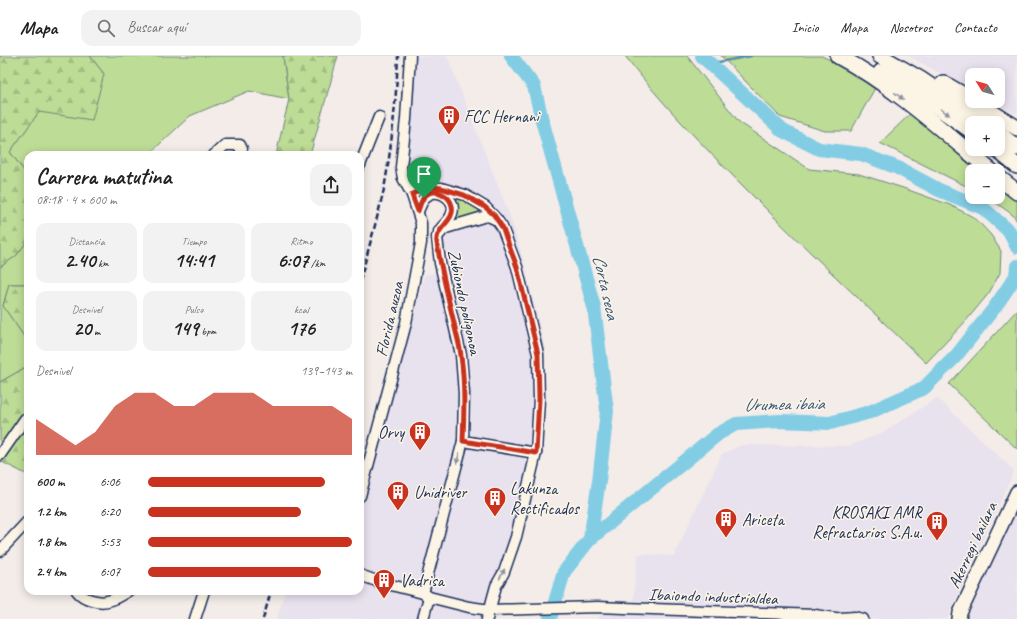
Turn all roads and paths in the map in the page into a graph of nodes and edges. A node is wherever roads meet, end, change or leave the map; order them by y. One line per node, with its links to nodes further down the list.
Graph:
1 (410, 56): 20 (street)
2 (838, 56): 18 (highway, one-way to 18)
3 (852, 56): 10 (highway, one-way to 10)
4 (880, 56): 8 (highway)
5 (893, 56): 6 (highway)
6 (965, 96)
7 (986, 108): 11 (highway)
8 (975, 116)
9 (379, 117): 16 (street)
10 (965, 126)
11 (1017, 128)
12 (1005, 139): 13 (highway)
13 (1017, 148)
14 (218, 151): 15 (street)
15 (241, 151)
16 (364, 156)
17 (1005, 156): 19 (highway)
18 (982, 164)
19 (1017, 166)
20 (403, 178): 22 (street); 24 (street, Florida auzoa)
21 (1005, 183): 23 (highway)
22 (426, 186): 24 (street); 27 (street)
23 (1017, 192)
24 (412, 195): 25 (street); 26 (street, Florida auzoa)
25 (424, 198): 26 (street); 28 (street)
26 (418, 211): 33 (street, Florida auzoa)
27 (498, 220): 28 (street, Zubiondo poligonoa); 31 (street)
28 (437, 237): 30 (street, Zubiondo poligonoa)
29 (24, 420): 32 (street)
30 (463, 441): 31 (street); 41 (street, Zubiondo poligonoa, one-way to 41)
31 (536, 453): 42 (street, one-way to 31)
32 (0, 455)
33 (364, 481)
34 (1017, 492): 43 (main road, Akerregi bailara)
35 (24, 525): 36 (street)
36 (0, 550)
37 (364, 576): 41 (street)
38 (81, 595): 39 (street)
39 (121, 595)
40 (200, 595): 44 (street)
41 (426, 595): 42 (street); 45 (street)
42 (489, 615): 46 (street, Ibaiondo industrialdea)
43 (958, 617)
44 (195, 619)
45 (423, 619)
46 (841, 619): 47 (street, Ibaiondo industrialdea)
47 (863, 619)

